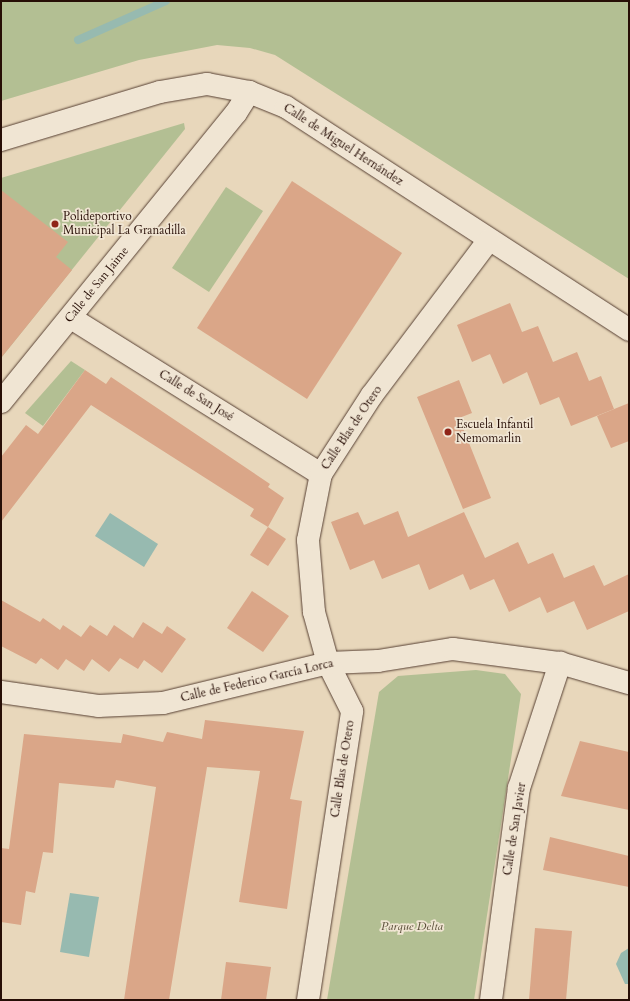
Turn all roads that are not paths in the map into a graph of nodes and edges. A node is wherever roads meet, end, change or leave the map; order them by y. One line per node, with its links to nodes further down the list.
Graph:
1 (249, 92): 2 (street, Calle de Miguel Hernández); 3 (street, Calle de Miguel Hernández); 4 (street, Calle de San Jaime)
2 (1, 140)
3 (489, 240): 5 (street, Calle de Miguel Hernández); 7 (street, Calle Blas de Otero)
4 (71, 318): 6 (street, Calle de San Jaime); 7 (street, Calle de San José)
5 (629, 330)
6 (1, 402)
7 (321, 474): 8 (street, Calle Blas de Otero)
8 (328, 663): 9 (street, Calle de Federico García Lorca); 11 (street, Calle de Federico García Lorca); 12 (street, Calle Blas de Otero)
9 (560, 663): 10 (street, Calle de Federico García Lorca); 13 (street, Calle de San Javier)
10 (629, 683)
11 (2, 697)
12 (308, 1000)
13 (491, 1000)

